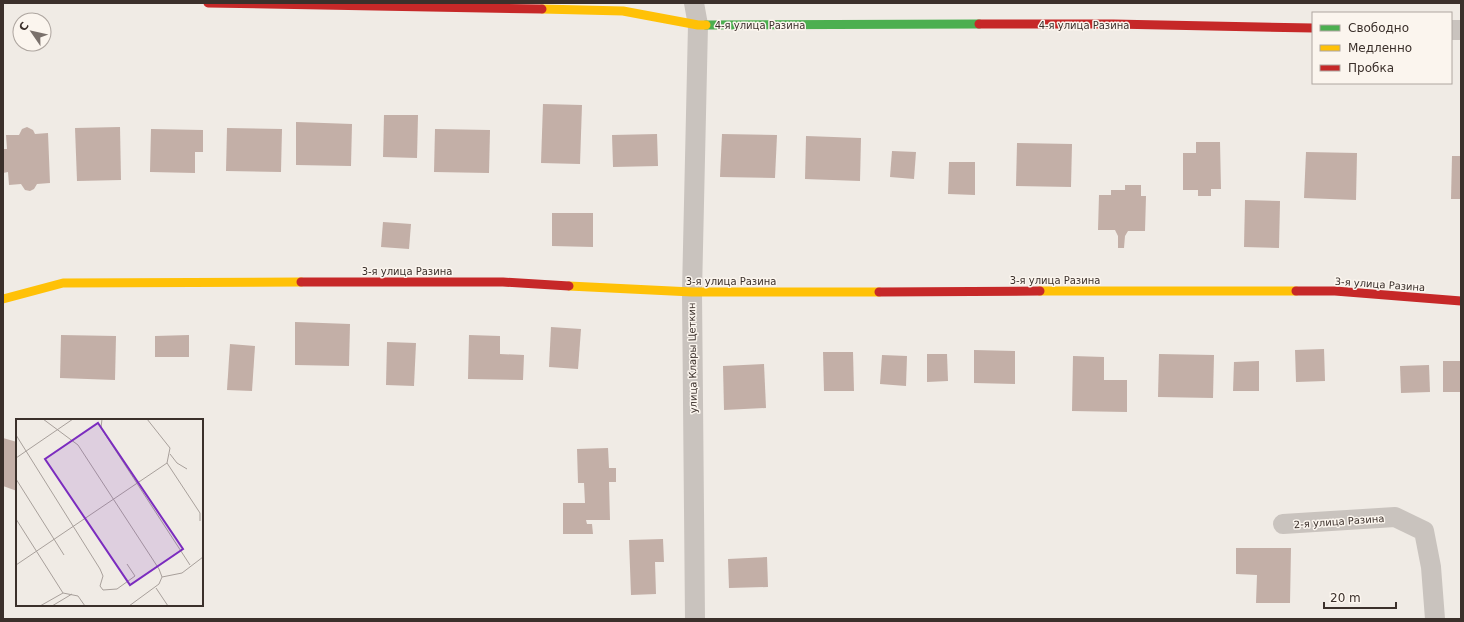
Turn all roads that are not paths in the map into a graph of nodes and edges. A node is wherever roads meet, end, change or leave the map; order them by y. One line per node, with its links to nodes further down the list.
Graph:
1 (208, 3): 3 (street, 4-я улица Разина)
2 (694, 3): 3 (street, улица Клары Цеткин)
3 (698, 25): 4 (street, 4-я улица Разина); 5 (street, улица Клары Цеткин)
4 (1312, 28)
5 (692, 292): 6 (street, 3-я улица Разина); 7 (street, 3-я улица Разина); 9 (street, улица Клары Цеткин)
6 (3, 299)
7 (1461, 301)
8 (1283, 524): 10 (street, 2-я улица Разина)
9 (695, 619)
10 (1435, 619)

